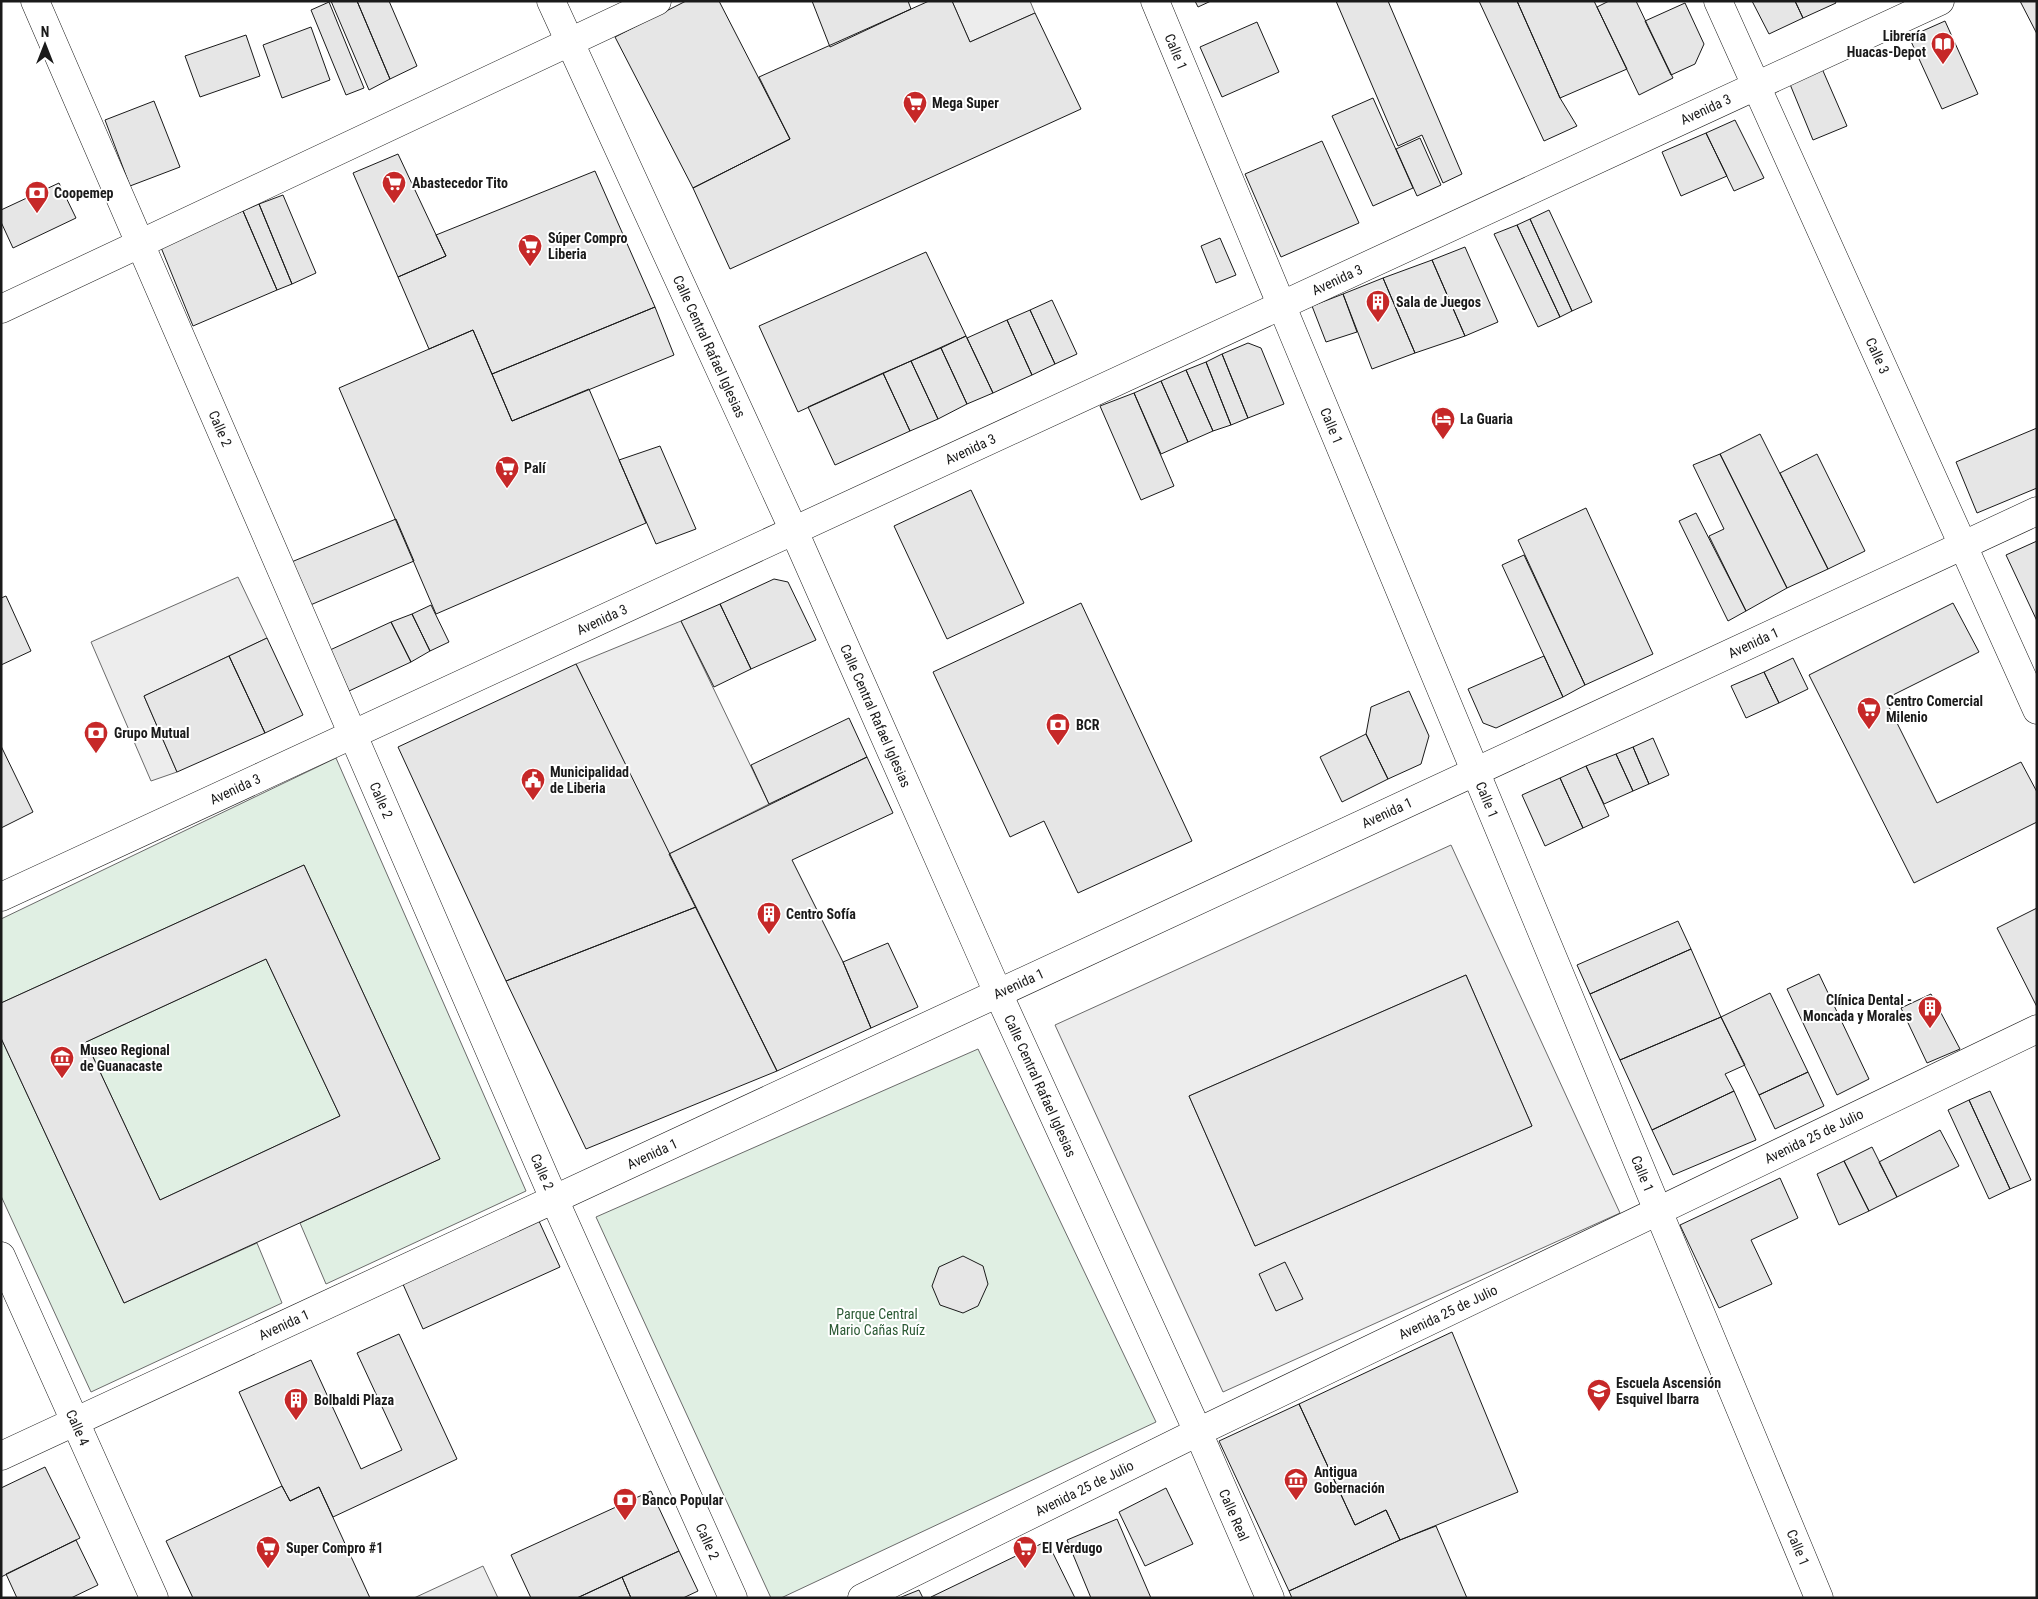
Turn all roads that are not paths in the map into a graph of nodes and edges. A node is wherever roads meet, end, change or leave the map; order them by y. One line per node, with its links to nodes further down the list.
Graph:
1 (35, 1): 9 (street, Calle 2)
2 (551, 1): 7 (street, Calle Central Rafael Iglesias)
3 (657, 1): 7 (street)
4 (1155, 1): 10 (street, Calle 1)
5 (1718, 1): 8 (street, Calle 3)
6 (1940, 1): 8 (street, Avenida 3)
7 (570, 42): 9 (street); 13 (street, Calle Central Rafael Iglesias)
8 (1756, 86): 10 (street, Avenida 3); 14 (street, Calle 3)
9 (140, 244): 11 (street); 16 (street, Calle 2)
10 (1282, 306): 13 (street, Avenida 3); 17 (street, Calle 1)
11 (1, 308)
12 (2037, 511): 14 (street, Avenida 1)
13 (794, 531): 16 (street, Avenida 3); 19 (street, Calle Central Rafael Iglesias)
14 (1963, 545): 15 (street, Calle 3); 17 (street, Avenida 1)
15 (2037, 710)
16 (353, 734): 18 (street, Avenida 3); 21 (street, Calle 2)
17 (1474, 772): 19 (street, Avenida 1); 22 (street, Calle 1)
18 (1, 897)
19 (998, 993): 21 (street, Avenida 1); 25 (street, Calle Central Rafael Iglesias)
20 (2037, 1029): 22 (street, Avenida 25 de Julio)
21 (554, 1199): 24 (street, Avenida 1); 28 (street, Calle 2)
22 (1658, 1210): 25 (street, Avenida 25 de Julio); 31 (street, Calle 1)
23 (1, 1256): 24 (street, Calle 4)
24 (76, 1422): 26 (street, Avenida 1); 27 (street, Calle 4)
25 (1198, 1432): 29 (street, Avenida 25 de Julio); 30 (street, Calle Real)
26 (1, 1456)
27 (154, 1598)
28 (732, 1598)
29 (862, 1598)
30 (1270, 1598)
31 (1819, 1598)

